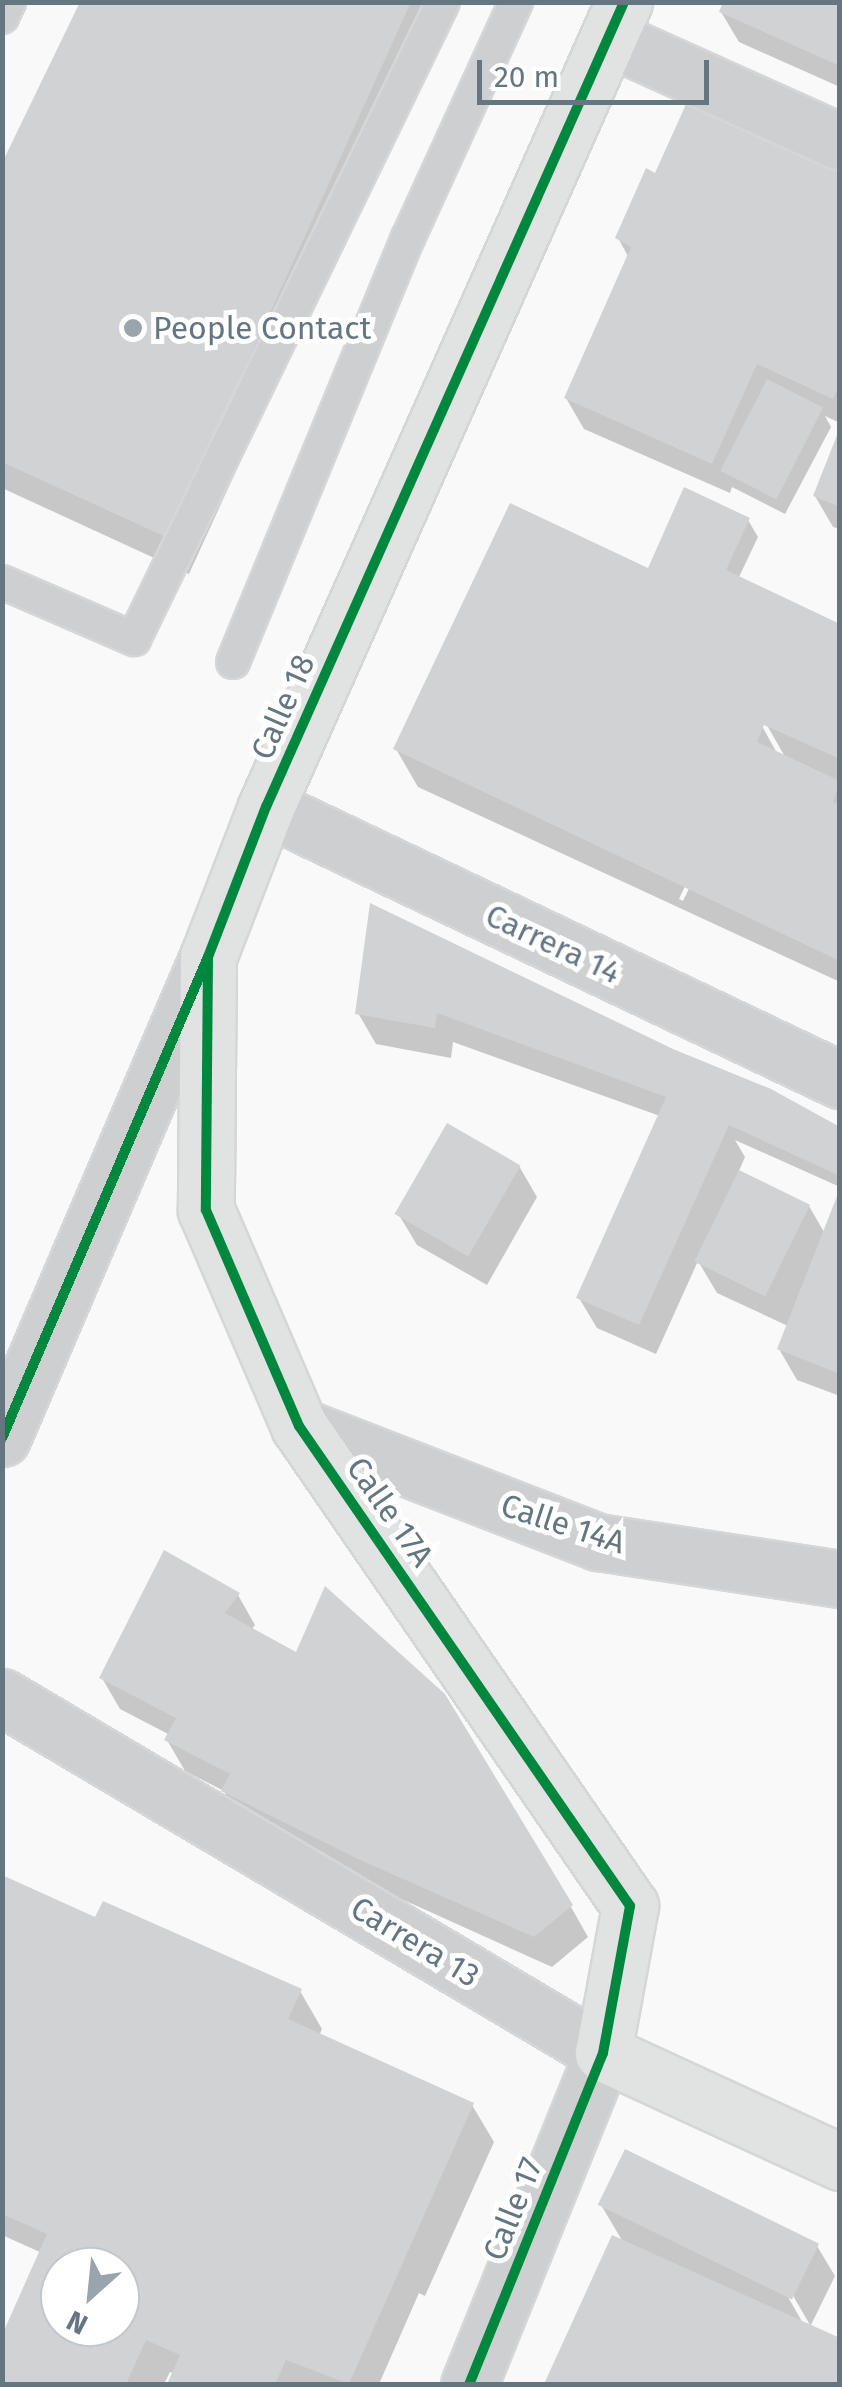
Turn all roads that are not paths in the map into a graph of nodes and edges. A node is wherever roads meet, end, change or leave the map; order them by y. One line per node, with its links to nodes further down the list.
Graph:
1 (9, 2): 4 (lane)
2 (443, 2): 7 (lane)
3 (516, 2): 8 (lane)
4 (2, 17)
5 (616, 20): 6 (street); 9 (street, Calle 18)
6 (840, 142)
7 (2, 582)
8 (233, 662)
9 (266, 807): 10 (street, Calle 18); 11 (street, Carrera 14)
10 (208, 958): 12 (street, Calle 17A); 13 (street, Calle 18)
11 (840, 1080)
12 (299, 1426): 14 (street, Calle 14A); 16 (street, Calle 17A)
13 (2, 1438)
14 (840, 1579)
15 (2, 1697): 16 (street, Carrera 13)
16 (603, 2053): 17 (street, Carrera 13); 18 (street, Calle 17)
17 (840, 2162)
18 (469, 2384)

